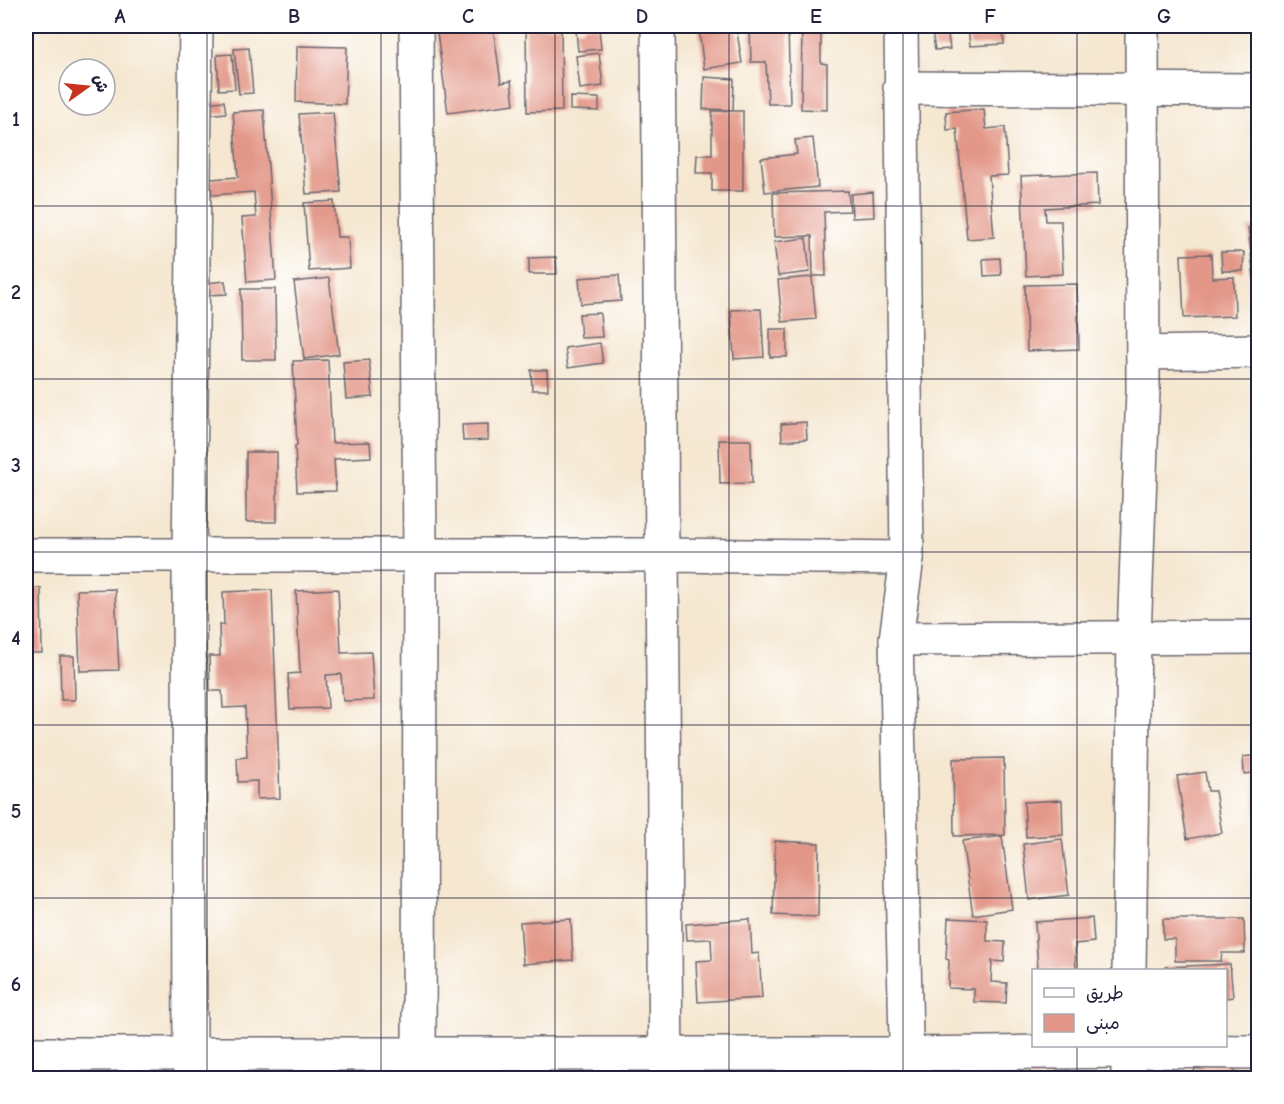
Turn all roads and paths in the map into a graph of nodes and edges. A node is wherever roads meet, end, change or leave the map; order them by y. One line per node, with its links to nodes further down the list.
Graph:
1 (196, 26): 12 (street)
2 (416, 26): 13 (street)
3 (658, 26): 14 (street)
4 (901, 26): 6 (street)
5 (1142, 26): 7 (street)
6 (900, 88): 7 (street); 15 (street)
7 (1141, 90): 8 (street); 10 (street)
8 (1258, 90)
9 (1258, 351): 10 (street)
10 (1143, 352): 17 (street)
11 (26, 555): 12 (street)
12 (189, 555): 13 (street); 23 (street)
13 (420, 555): 14 (street); 24 (street)
14 (662, 555): 15 (street); 25 (street)
15 (907, 558): 18 (street)
16 (1258, 637): 17 (street)
17 (1134, 638): 18 (street); 19 (street)
18 (896, 639): 26 (street)
19 (1129, 969)
20 (1258, 1052): 22 (street)
21 (26, 1054): 23 (street)
22 (1128, 1058): 26 (street)
23 (190, 1066): 24 (street)
24 (419, 1066): 25 (street)
25 (666, 1066): 26 (street)
26 (907, 1066)

